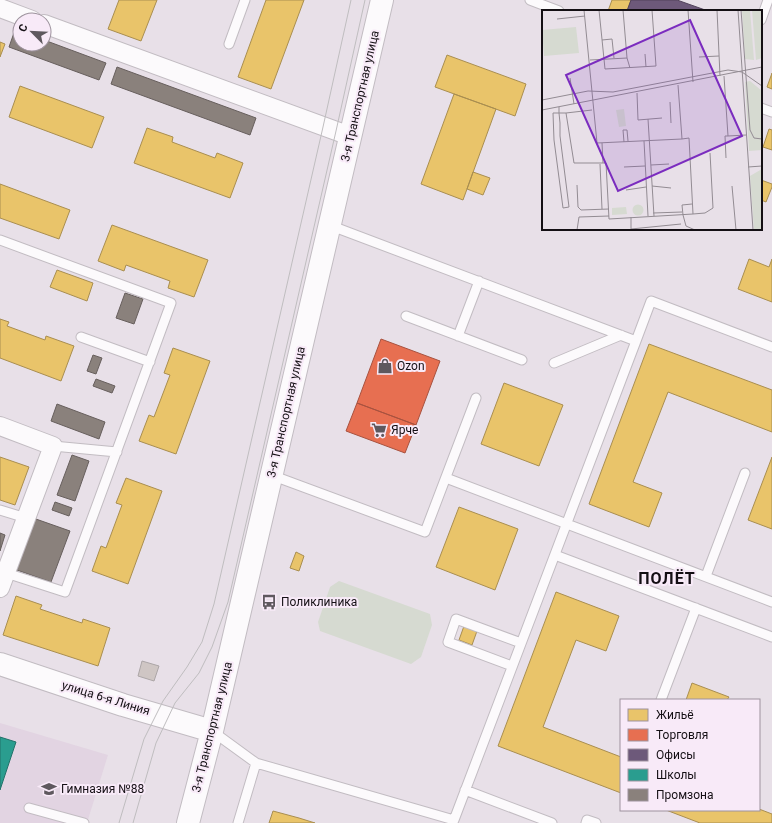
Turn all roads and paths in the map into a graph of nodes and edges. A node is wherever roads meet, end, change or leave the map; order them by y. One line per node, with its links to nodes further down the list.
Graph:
1 (245, 0): 10 (lane)
2 (382, 0): 13 (main road, 3-я Транспортная улица)
3 (530, 0): 6 (lane)
4 (768, 0): 8 (lane)
5 (0, 8): 7 (street)
6 (556, 10)
7 (12, 12)
8 (762, 17)
9 (52, 27): 13 (street)
10 (229, 44)
11 (762, 108): 12 (lane)
12 (772, 112)
13 (350, 136): 14 (main road, 3-я Транспортная улица)
14 (330, 225): 16 (lane); 31 (main road, 3-я Транспортная улица)
15 (0, 240): 24 (lane)
16 (479, 281): 18 (lane); 19 (lane)
17 (406, 316): 19 (lane)
18 (621, 335): 21 (lane); 25 (lane)
19 (458, 336): 23 (lane)
20 (81, 337): 24 (lane)
21 (636, 341): 22 (lane); 35 (lane)
22 (772, 347)
23 (522, 360)
24 (150, 362): 29 (lane)
25 (554, 363)
26 (476, 398): 32 (lane)
27 (0, 426): 28 (street)
28 (53, 446): 29 (lane); 34 (street)
29 (117, 452): 38 (lane)
30 (745, 473): 37 (lane)
31 (271, 475): 32 (lane); 46 (main road, 3-я Транспортная улица)
32 (446, 478): 35 (lane)
33 (0, 510): 34 (lane)
34 (26, 518): 38 (street)
35 (566, 524): 36 (lane); 37 (lane)
36 (555, 555): 40 (lane); 42 (lane)
37 (706, 576): 39 (lane)
38 (2, 577)
39 (772, 602)
40 (696, 608): 41 (lane); 45 (lane)
41 (772, 638)
42 (521, 643): 44 (lane); 44 (lane)
43 (0, 664): 46 (main road, улица 6-я Линия)
44 (512, 666): 48 (lane)
45 (661, 699)
46 (212, 731): 47 (lane); 51 (main road, 3-я Транспортная улица)
47 (256, 763): 48 (lane); 52 (lane)
48 (465, 790): 53 (lane)
49 (29, 808): 50 (lane)
50 (84, 823)
51 (188, 823)
52 (238, 823)
53 (552, 823)
54 (586, 823): 55 (lane)
55 (596, 823)

